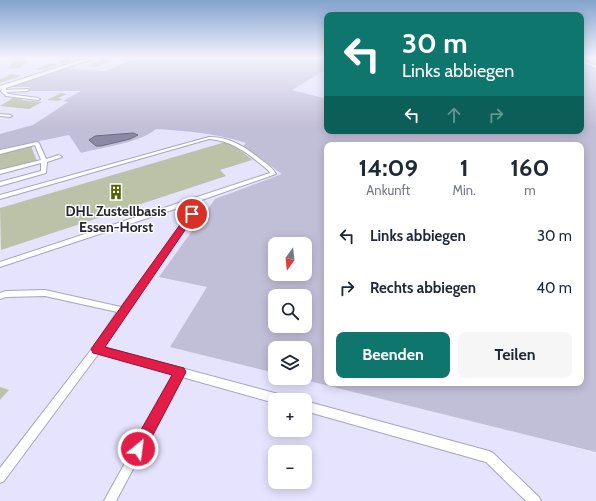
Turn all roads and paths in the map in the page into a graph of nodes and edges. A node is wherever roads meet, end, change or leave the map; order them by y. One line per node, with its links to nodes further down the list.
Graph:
1 (26, 81): 2 (street)
2 (2, 90): 3 (lane); 4 (lane)
3 (27, 90)
4 (38, 99)
5 (0, 115): 6 (lane)
6 (10, 116)
7 (0, 152): 9 (lane)
8 (59, 157): 9 (lane)
9 (44, 161): 10 (lane); 11 (lane)
10 (0, 172)
11 (0, 184)
12 (0, 197): 13 (lane)
13 (190, 202): 14 (lane); 16 (lane)
14 (0, 265)
15 (0, 296): 16 (lane)
16 (123, 310): 17 (lane)
17 (97, 349): 18 (lane); 21 (lane)
18 (180, 372): 19 (lane); 22 (lane)
19 (268, 396)
20 (312, 408): 23 (lane)
21 (0, 476)
22 (110, 501)
23 (535, 501)

